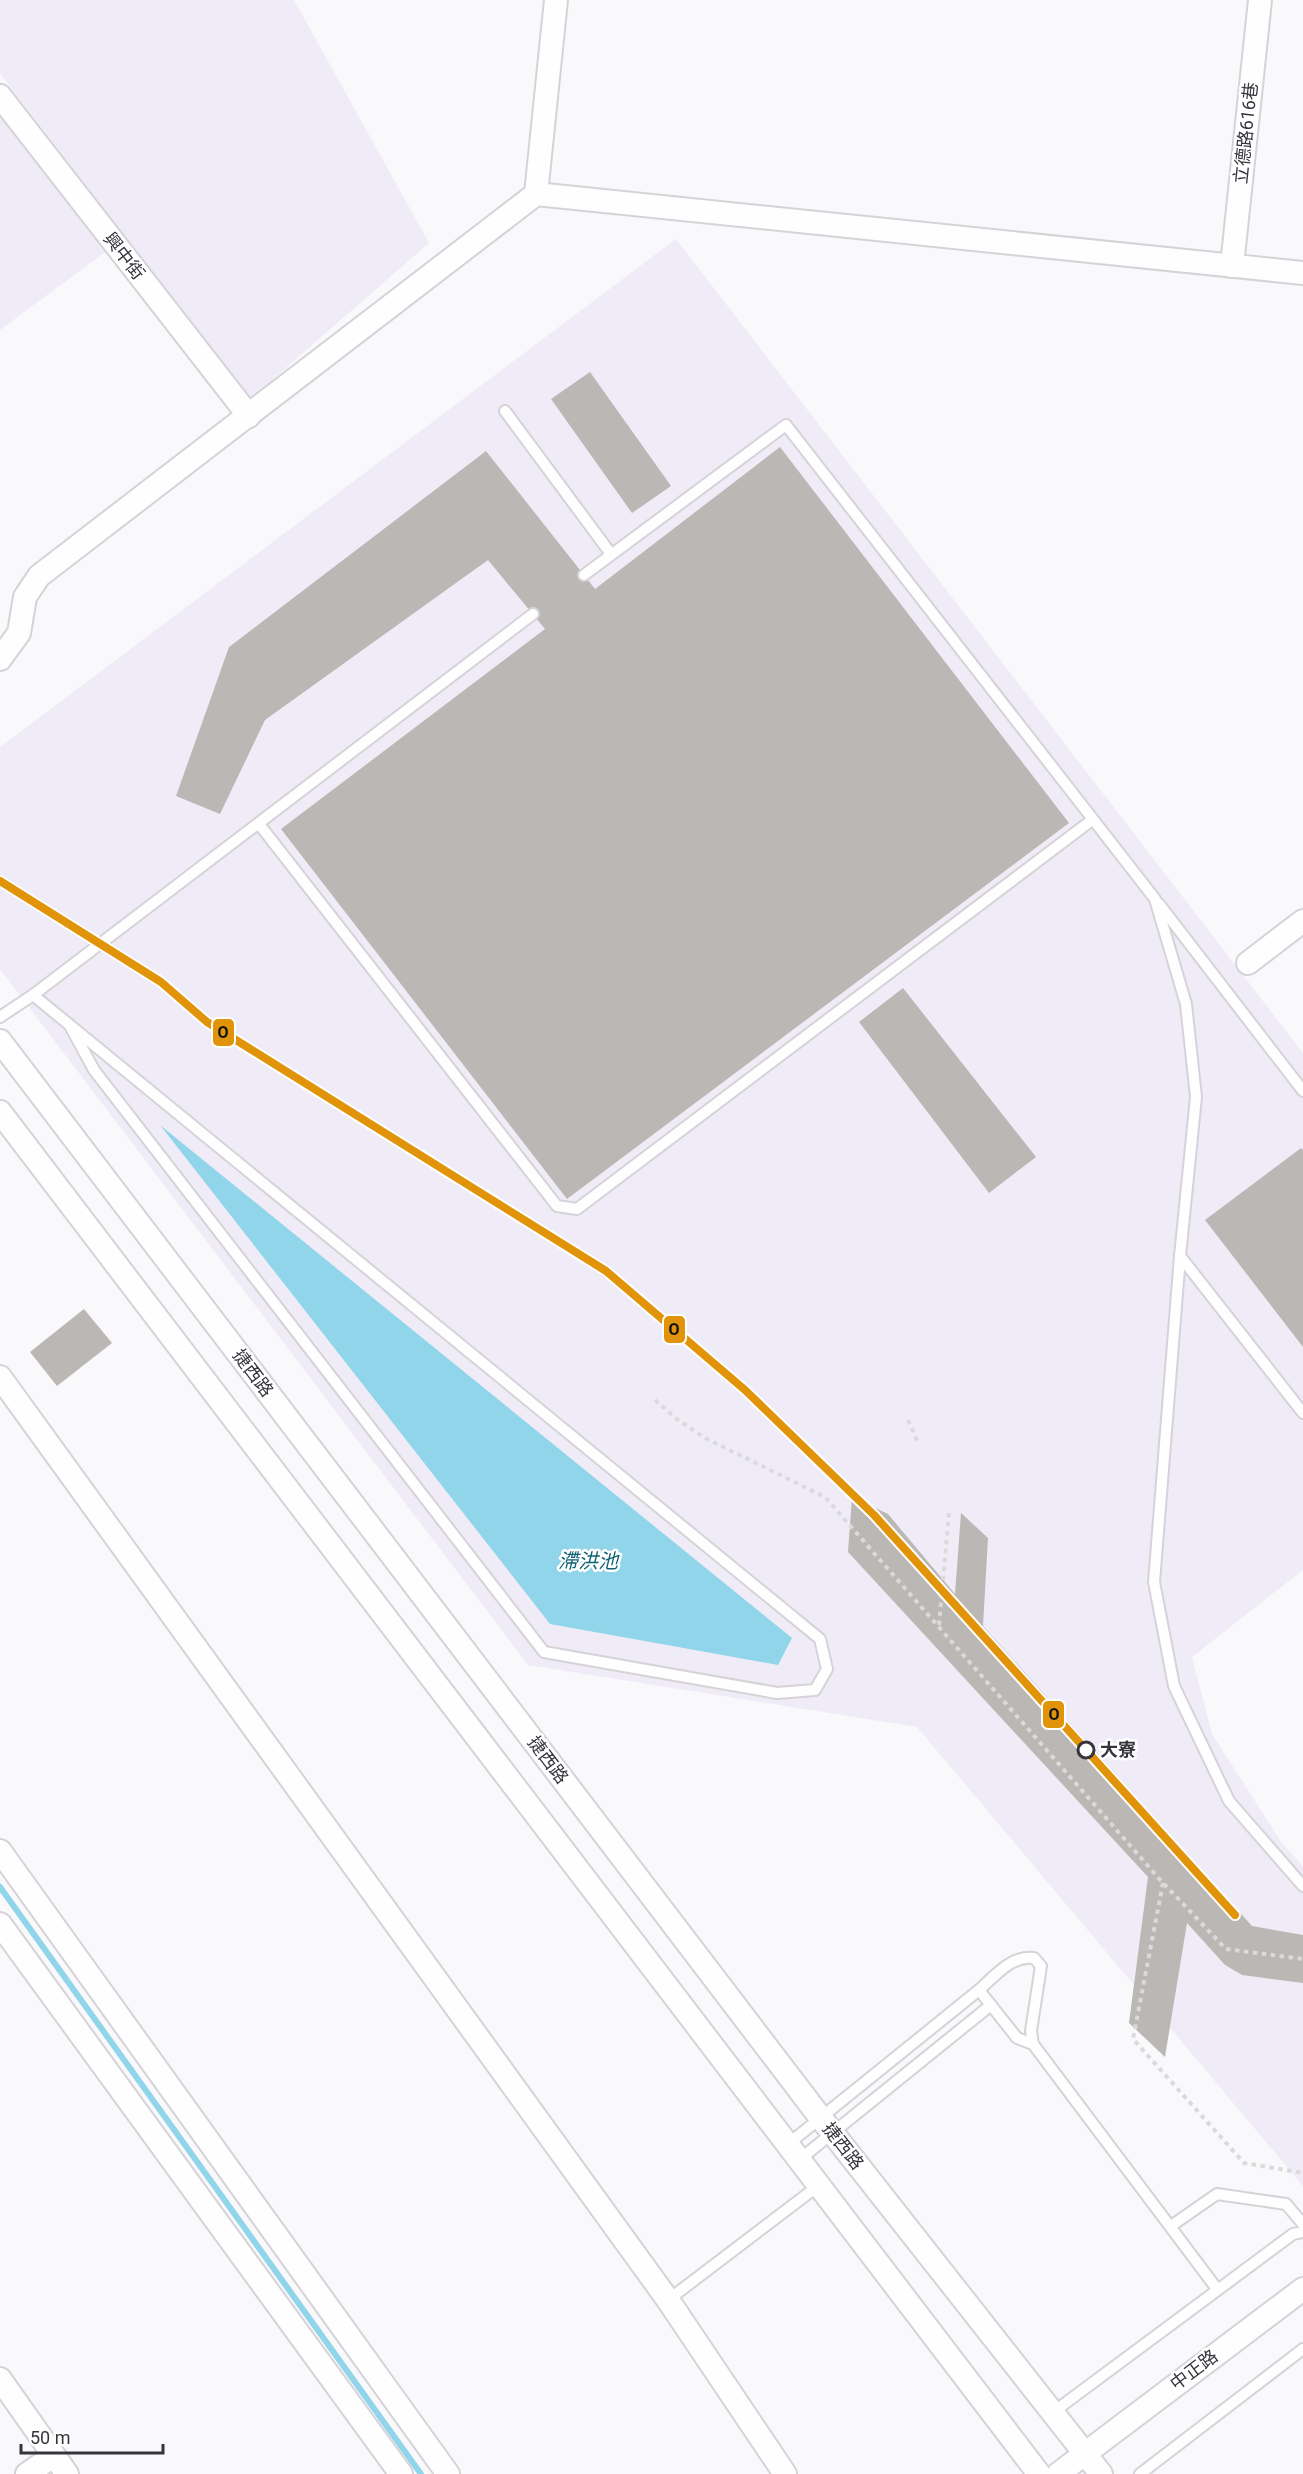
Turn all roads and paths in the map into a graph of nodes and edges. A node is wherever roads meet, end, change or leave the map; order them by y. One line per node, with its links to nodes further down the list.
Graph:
1 (556, 0): 4 (street)
2 (1260, 0): 5 (street, 立德路616巷)
3 (0, 96): 8 (street, 興中街)
4 (536, 194): 5 (street); 8 (street)
5 (1232, 266): 6 (street)
6 (1303, 273)
7 (505, 411): 9 (lane)
8 (249, 416): 12 (street)
9 (611, 554): 10 (lane); 13 (lane)
10 (584, 574)
11 (533, 614): 14 (lane)
12 (0, 659)
13 (1092, 820): 14 (lane); 15 (lane)
14 (259, 824): 18 (lane)
15 (1155, 899): 22 (lane); 24 (lane)
16 (1303, 921): 17 (street)
17 (1248, 963)
18 (33, 995): 19 (lane); 20 (lane)
19 (0, 1017)
20 (69, 1024): 20 (lane)
21 (0, 1041): 40 (street, 捷西路)
22 (1303, 1091)
23 (0, 1112): 41 (street)
24 (1180, 1256): 27 (lane); 34 (lane)
25 (0, 1377): 49 (street)
26 (655, 1400): 31 (path)
27 (1303, 1413)
28 (908, 1420): 29 (path)
29 (919, 1445)
30 (949, 1513): 31 (path)
31 (939, 1625): 33 (path)
32 (0, 1851): 58 (street)
33 (1163, 1883): 36 (path); 42 (path)
34 (1303, 1886)
35 (0, 1924): 57 (street)
36 (1303, 1959)
37 (979, 1990): 38 (lane); 39 (lane); 40 (lane)
38 (991, 2005): 39 (lane); 40 (lane)
39 (1034, 2044): 45 (lane)
40 (826, 2125): 41 (lane); 41 (lane); 52 (street, 捷西路)
41 (793, 2152): 43 (street)
42 (1303, 2173)
43 (819, 2186): 49 (lane); 60 (street)
44 (1303, 2224): 45 (lane)
45 (1171, 2226): 47 (lane)
46 (1303, 2232): 47 (lane)
47 (1217, 2289): 52 (lane)
48 (1303, 2289): 53 (street, 中正路)
49 (668, 2300): 59 (street)
50 (1303, 2349): 63 (lane)
51 (0, 2379): 56 (street)
52 (1052, 2414): 53 (street, 捷西路)
53 (1085, 2453): 61 (street, 中正路); 62 (street, 捷西路)
54 (46, 2461): 55 (street)
55 (27, 2474)
56 (68, 2474)
57 (401, 2474)
58 (448, 2474)
59 (785, 2474)
60 (1039, 2474)
61 (1058, 2474)
62 (1101, 2474)
63 (1140, 2474)

